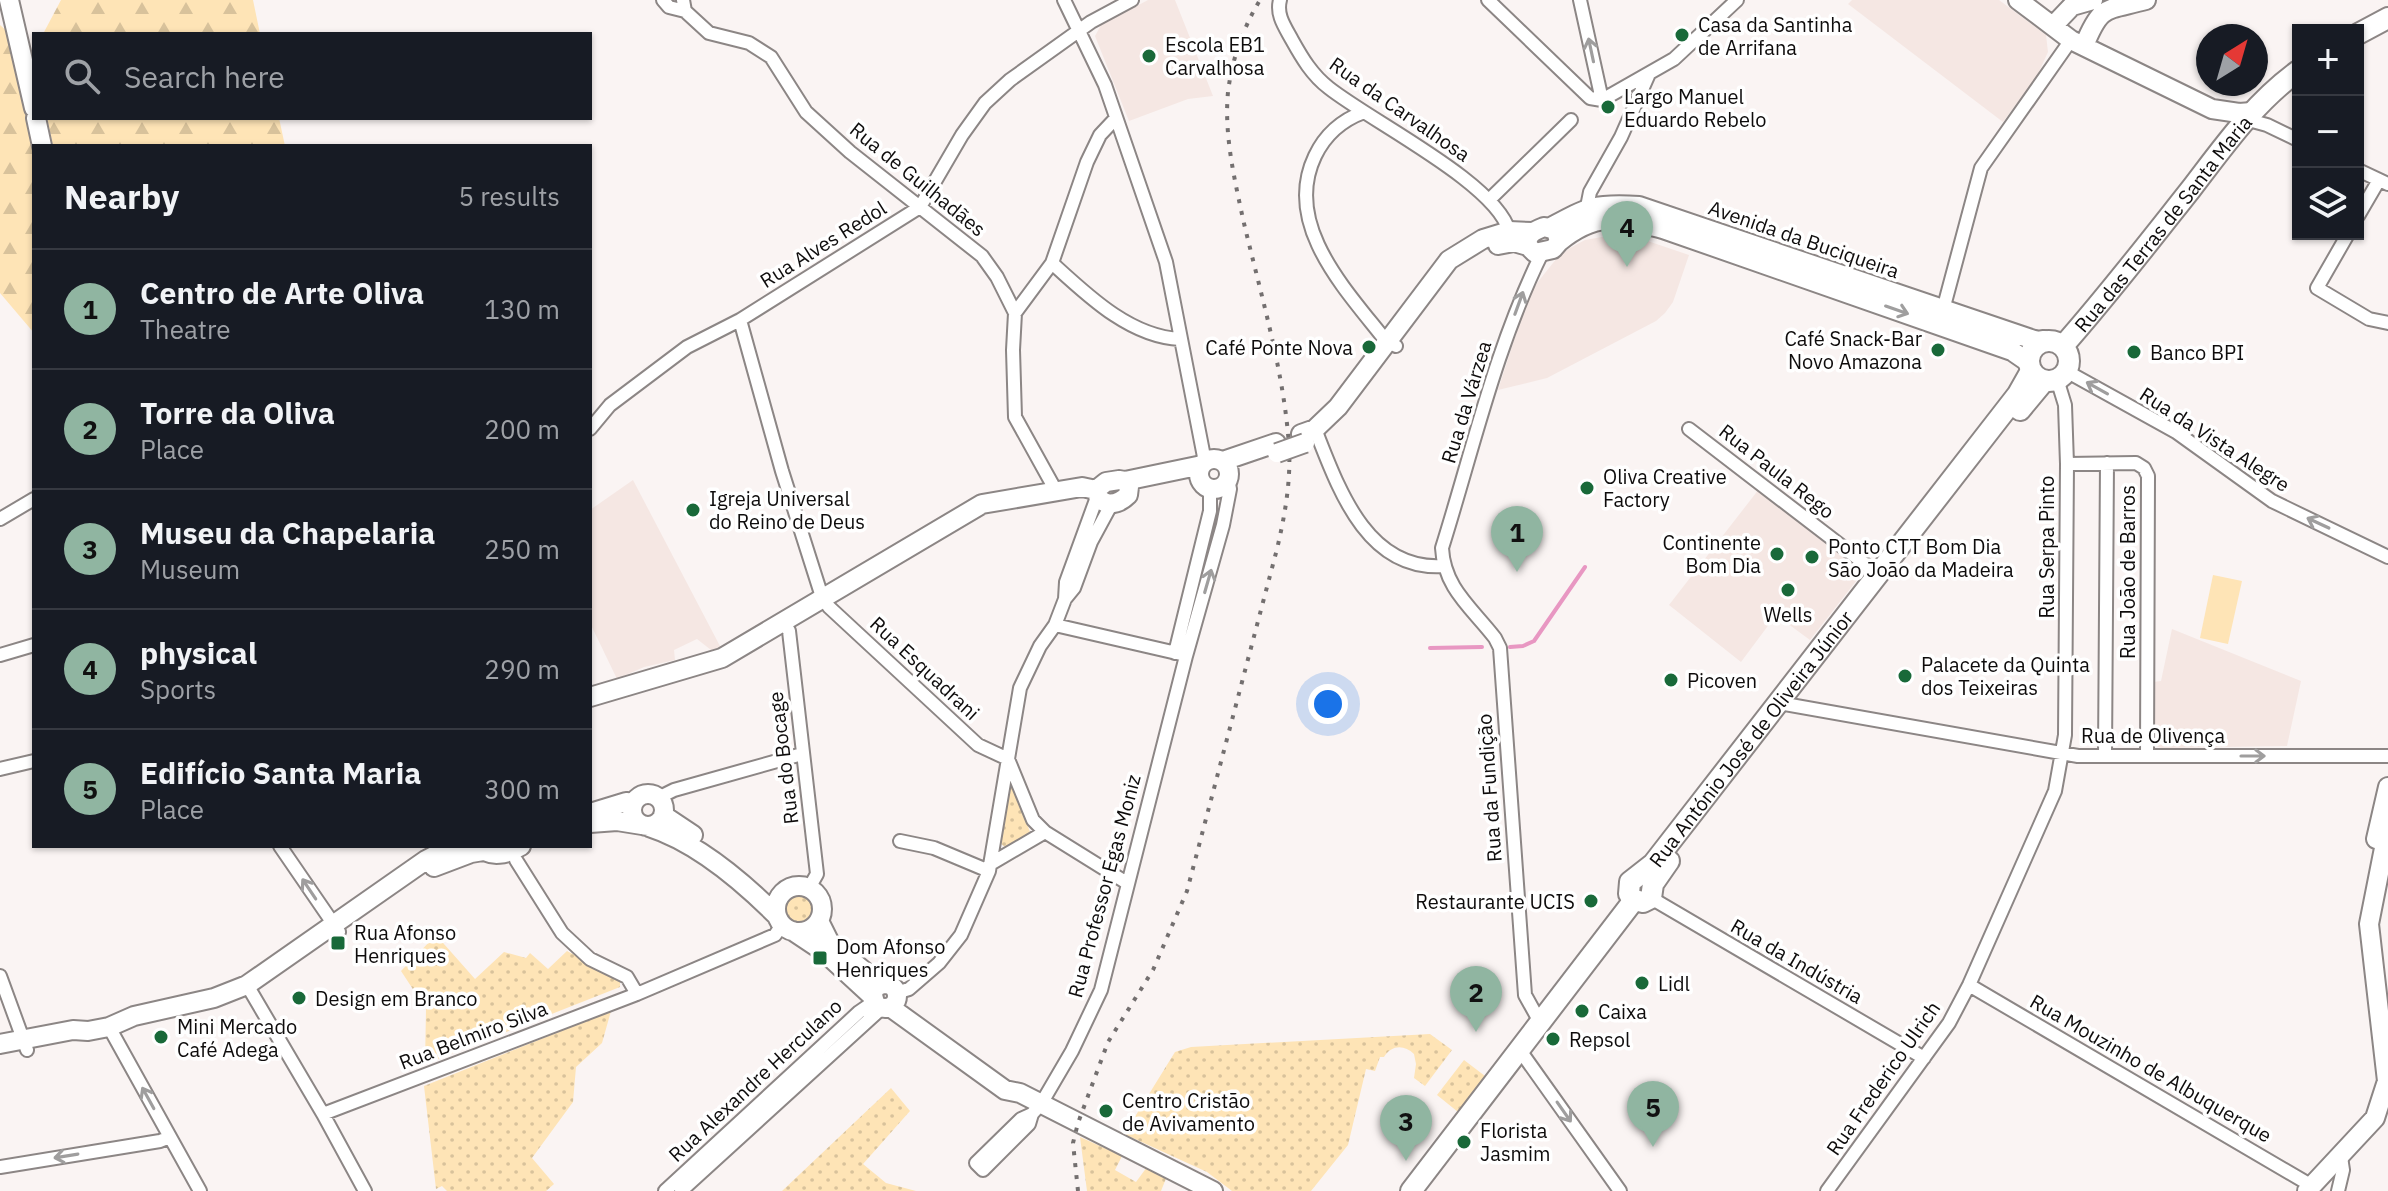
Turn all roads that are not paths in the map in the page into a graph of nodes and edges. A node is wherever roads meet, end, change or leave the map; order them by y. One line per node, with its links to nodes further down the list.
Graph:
1 (9, 0): 20 (street)
2 (663, 0): 12 (street, Rua de Guilhadães)
3 (1064, 0): 15 (street)
4 (1132, 0): 15 (street, Rua Alves Redol)
5 (1280, 0): 23 (street, Rua da Carvalhosa)
6 (1488, 0): 21 (street)
7 (1580, 0): 21 (street, one-way to 7)
8 (1737, 0): 19 (street)
9 (2018, 0): 14 (street)
10 (2093, 0): 14 (street)
11 (2146, 0): 17 (street)
12 (684, 6): 34 (street, Rua de Guilhadães)
13 (2388, 18): 16 (main road)
14 (2053, 26): 17 (street)
15 (1081, 30): 25 (street); 34 (street, Rua Alves Redol)
16 (2364, 31)
17 (2078, 43): 22 (street); 41 (street)
18 (2292, 75): 24 (main road, Rua das Terras de Santa Maria)
19 (1648, 76): 21 (street); 35 (street)
20 (32, 99)
21 (1602, 100)
22 (2212, 109): 24 (street); 29 (street)
23 (1364, 112): 33 (street, Rua da Carvalhosa); 47 (street)
24 (2249, 115): 28 (street); 29 (main road, Rua das Terras de Santa Maria)
25 (1116, 118): 40 (street); 45 (street)
26 (36, 120): 30 (street)
27 (1571, 120): 33 (street)
28 (2292, 137)
29 (2230, 139): 46 (main road, Rua das Terras de Santa Maria)
30 (42, 144)
31 (2364, 173): 32 (street)
32 (2384, 182): 36 (street)
33 (1490, 199): 37 (street)
34 (920, 207): 42 (street, Rua de Guilhadães); 43 (street, Rua Alves Redol)
35 (1587, 207): 38 (street, Avenida da Buciqueira); 41 (street, Avenida da Buciqueira)
36 (2364, 208)
37 (1509, 231): 38 (street); 47 (street)
38 (1542, 240): 47 (street); 48 (street, Avenida da Buciqueira, one-way to 48); 60 (street, Rua da Várzea, one-way to 38)
39 (2345, 240): 44 (street)
40 (1052, 263): 42 (street); 45 (street)
41 (1943, 310): 46 (street, Avenida da Buciqueira)
42 (1015, 313): 55 (street, Rua de Guilhadães)
43 (740, 320): 49 (street, Rua Alves Redol); 62 (street)
44 (2388, 323)
45 (1180, 339): 54 (street)
46 (2054, 343): 48 (main road); 48 (main road, Rua António José de Oliveira Júnior)
47 (1391, 344): 51 (street)
48 (2045, 373): 53 (street, Rua Serpa Pinto); 59 (street, Rua da Vista Alegre, one-way to 48); 61 (main road, Rua António José de Oliveira Júnior); 69 (main road, Rua António José de Oliveira Júnior)
49 (592, 427)
50 (1689, 429): 61 (street, Rua Paula Rego)
51 (1310, 436): 54 (street); 60 (street)
52 (2107, 463): 53 (street, Rua João de Barros); 72 (street); 73 (street, Rua João de Barros)
53 (2067, 464): 70 (street, Rua Serpa Pinto)
54 (1214, 473): 56 (street); 66 (street, Rua Professor Egas Moniz); 66 (street, Rua Professor Egas Moniz, one-way to 54)
55 (1056, 491): 56 (street); 62 (street)
56 (1102, 497): 64 (street)
57 (32, 500): 58 (street)
58 (0, 519)
59 (2388, 557)
60 (1443, 566): 102 (street, Rua da Fundição)
61 (1878, 574): 69 (main road, Rua António José de Oliveira Júnior)
62 (822, 597): 63 (street); 75 (street, Rua Esquadrani)
63 (784, 623): 68 (street); 71 (street, Rua do Bocage)
64 (1055, 625): 66 (street); 75 (street)
65 (32, 646): 67 (street)
66 (1181, 654): 90 (street, Rua Professor Egas Moniz)
67 (0, 655)
68 (592, 696)
69 (1785, 704): 70 (street, Rua de Olivença); 92 (main road, Rua António José de Oliveira Júnior)
70 (2063, 753): 72 (street, Rua de Olivença); 98 (street, Rua Serpa Pinto)
71 (802, 754): 80 (street); 91 (street, Rua do Bocage)
72 (2105, 756): 73 (street, Rua de Olivença)
73 (2147, 756): 74 (street, Rua de Olivença, one-way to 74)
74 (2388, 756)
75 (1008, 759): 83 (street); 89 (street)
76 (32, 761): 77 (street)
77 (0, 769)
78 (2388, 787): 109 (street)
79 (592, 812): 80 (street)
80 (653, 816): 81 (street); 93 (street); 95 (street)
81 (592, 823)
82 (2388, 828): 109 (street)
83 (1045, 832): 89 (street); 90 (street)
84 (900, 841): 89 (street)
85 (281, 848): 96 (street, one-way to 85)
86 (449, 848): 96 (street)
87 (481, 848): 88 (street); 96 (street)
88 (518, 853): 100 (street)
89 (990, 867): 101 (street)
90 (1127, 883): 110 (street, Rua Professor Egas Moniz)
91 (809, 888): 93 (street); 94 (street)
92 (1645, 889): 102 (main road, Rua António José de Oliveira Júnior); 108 (street, Rua da Indústria)
93 (779, 896): 95 (street)
94 (819, 921): 95 (street); 101 (street)
95 (784, 924): 100 (street, Rua Belmiro Silva); 101 (street)
96 (337, 929): 99 (street)
97 (0, 976): 105 (street)
98 (1969, 985): 108 (street, Rua Frederico Ulrich); 115 (street, Rua Mouzinho de Albuquerque)
99 (249, 989): 103 (street); 111 (street)
100 (637, 994): 111 (street, Rua Belmiro Silva)
101 (885, 999): 110 (street); 118 (street, Rua Alexandre Herculano); 119 (street, Rua Alexandre Herculano)
102 (1540, 1022): 106 (main road, Rua António José de Oliveira Júnior)
103 (114, 1025): 105 (street); 112 (street, one-way to 103)
104 (0, 1044): 105 (street)
105 (25, 1045): 107 (street)
106 (1519, 1049): 121 (main road, Rua António José de Oliveira Júnior); 122 (street, one-way to 122)
107 (0, 1055)
108 (1924, 1058): 123 (street, Rua Frederico Ulrich)
109 (2386, 1092): 113 (street)
110 (1037, 1109): 110 (street, Rua Professor Egas Moniz); 120 (street)
111 (323, 1114): 117 (street)
112 (170, 1137): 114 (street, one-way to 114); 116 (street)
113 (2341, 1157): 115 (street); 124 (street)
114 (0, 1167)
115 (2309, 1188)
116 (200, 1191)
117 (365, 1191)
118 (665, 1191)
119 (681, 1191)
120 (1213, 1191)
121 (1411, 1191)
122 (1620, 1191)
123 (1827, 1191)
124 (2338, 1191)

